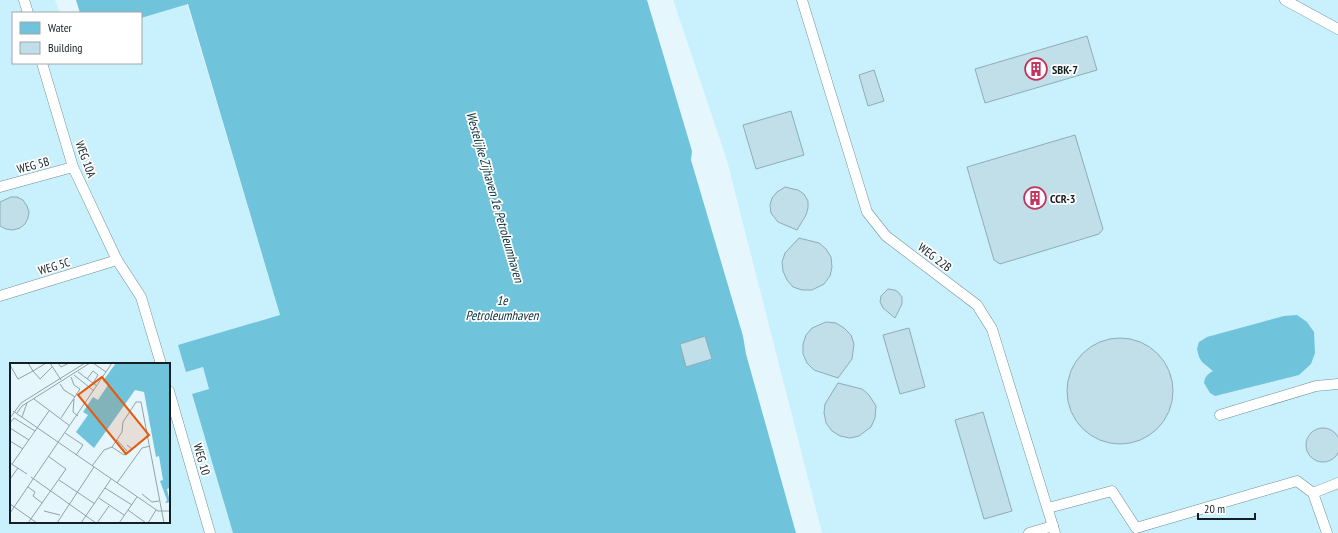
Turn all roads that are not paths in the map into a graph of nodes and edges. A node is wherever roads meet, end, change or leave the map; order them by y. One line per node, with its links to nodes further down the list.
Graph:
1 (24, 0): 4 (lane)
2 (802, 0): 17 (lane, WEG 22B)
3 (1285, 0): 5 (lane)
4 (28, 12)
5 (1338, 29)
6 (42, 64): 7 (lane, WEG 10A)
7 (73, 167): 8 (lane, WEG 5B); 9 (lane, WEG 10A)
8 (0, 187)
9 (117, 260): 10 (lane, WEG 5C); 11 (lane)
10 (0, 296)
11 (161, 363)
12 (1338, 384): 14 (lane)
13 (170, 395): 19 (lane, WEG 10)
14 (1220, 415)
15 (1338, 483): 16 (lane)
16 (1313, 494): 17 (lane); 21 (lane)
17 (1048, 508): 18 (lane, WEG 22B)
18 (1054, 529): 20 (lane)
19 (210, 533)
20 (1028, 533)
21 (1327, 533)

